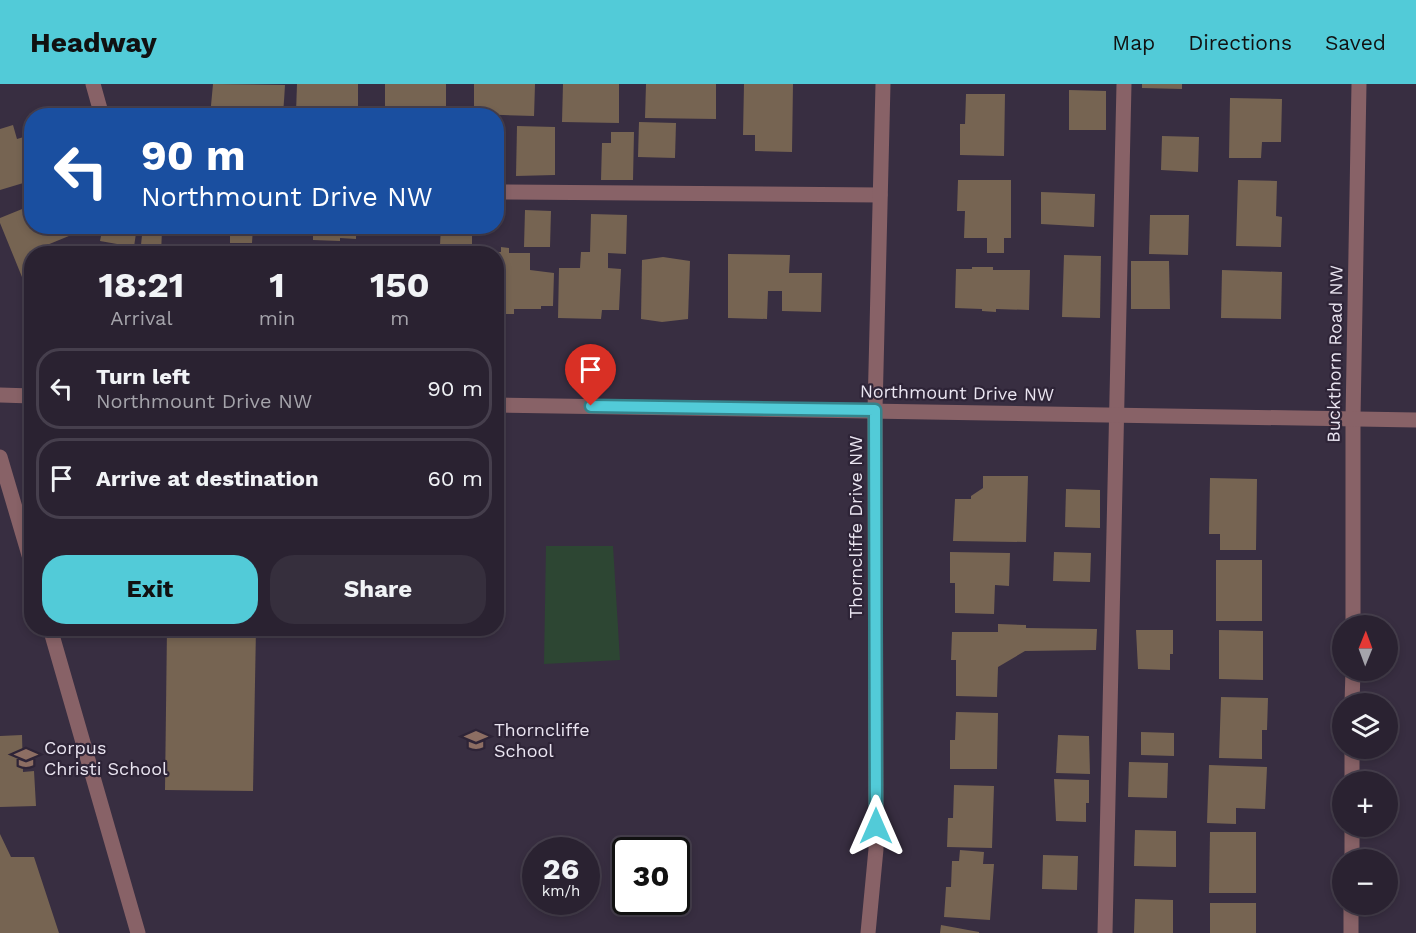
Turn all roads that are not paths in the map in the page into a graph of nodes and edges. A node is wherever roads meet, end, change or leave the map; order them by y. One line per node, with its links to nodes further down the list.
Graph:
1 (93, 84): 5 (street)
2 (883, 84): 7 (street, Thorncliffe Drive NW)
3 (1124, 84): 12 (street)
4 (1359, 84): 13 (street, Buckthorn Road NW)
5 (100, 108)
6 (504, 192): 7 (street)
7 (880, 195): 11 (street, Thorncliffe Drive NW)
8 (0, 395): 9 (street)
9 (24, 396)
10 (504, 405): 11 (street, Northmount Drive NW)
11 (875, 410): 12 (street, Northmount Drive NW); 21 (street, Thorncliffe Drive NW)
12 (1118, 416): 13 (street, Northmount Drive NW); 22 (street)
13 (1353, 418): 14 (street, Northmount Drive NW); 17 (street, Buckthorn Road NW)
14 (1416, 420)
15 (0, 457): 16 (street)
16 (24, 538)
17 (1353, 615)
18 (52, 636): 20 (street)
19 (1352, 915): 23 (street)
20 (138, 933)
21 (868, 933)
22 (1105, 933)
23 (1351, 933)

